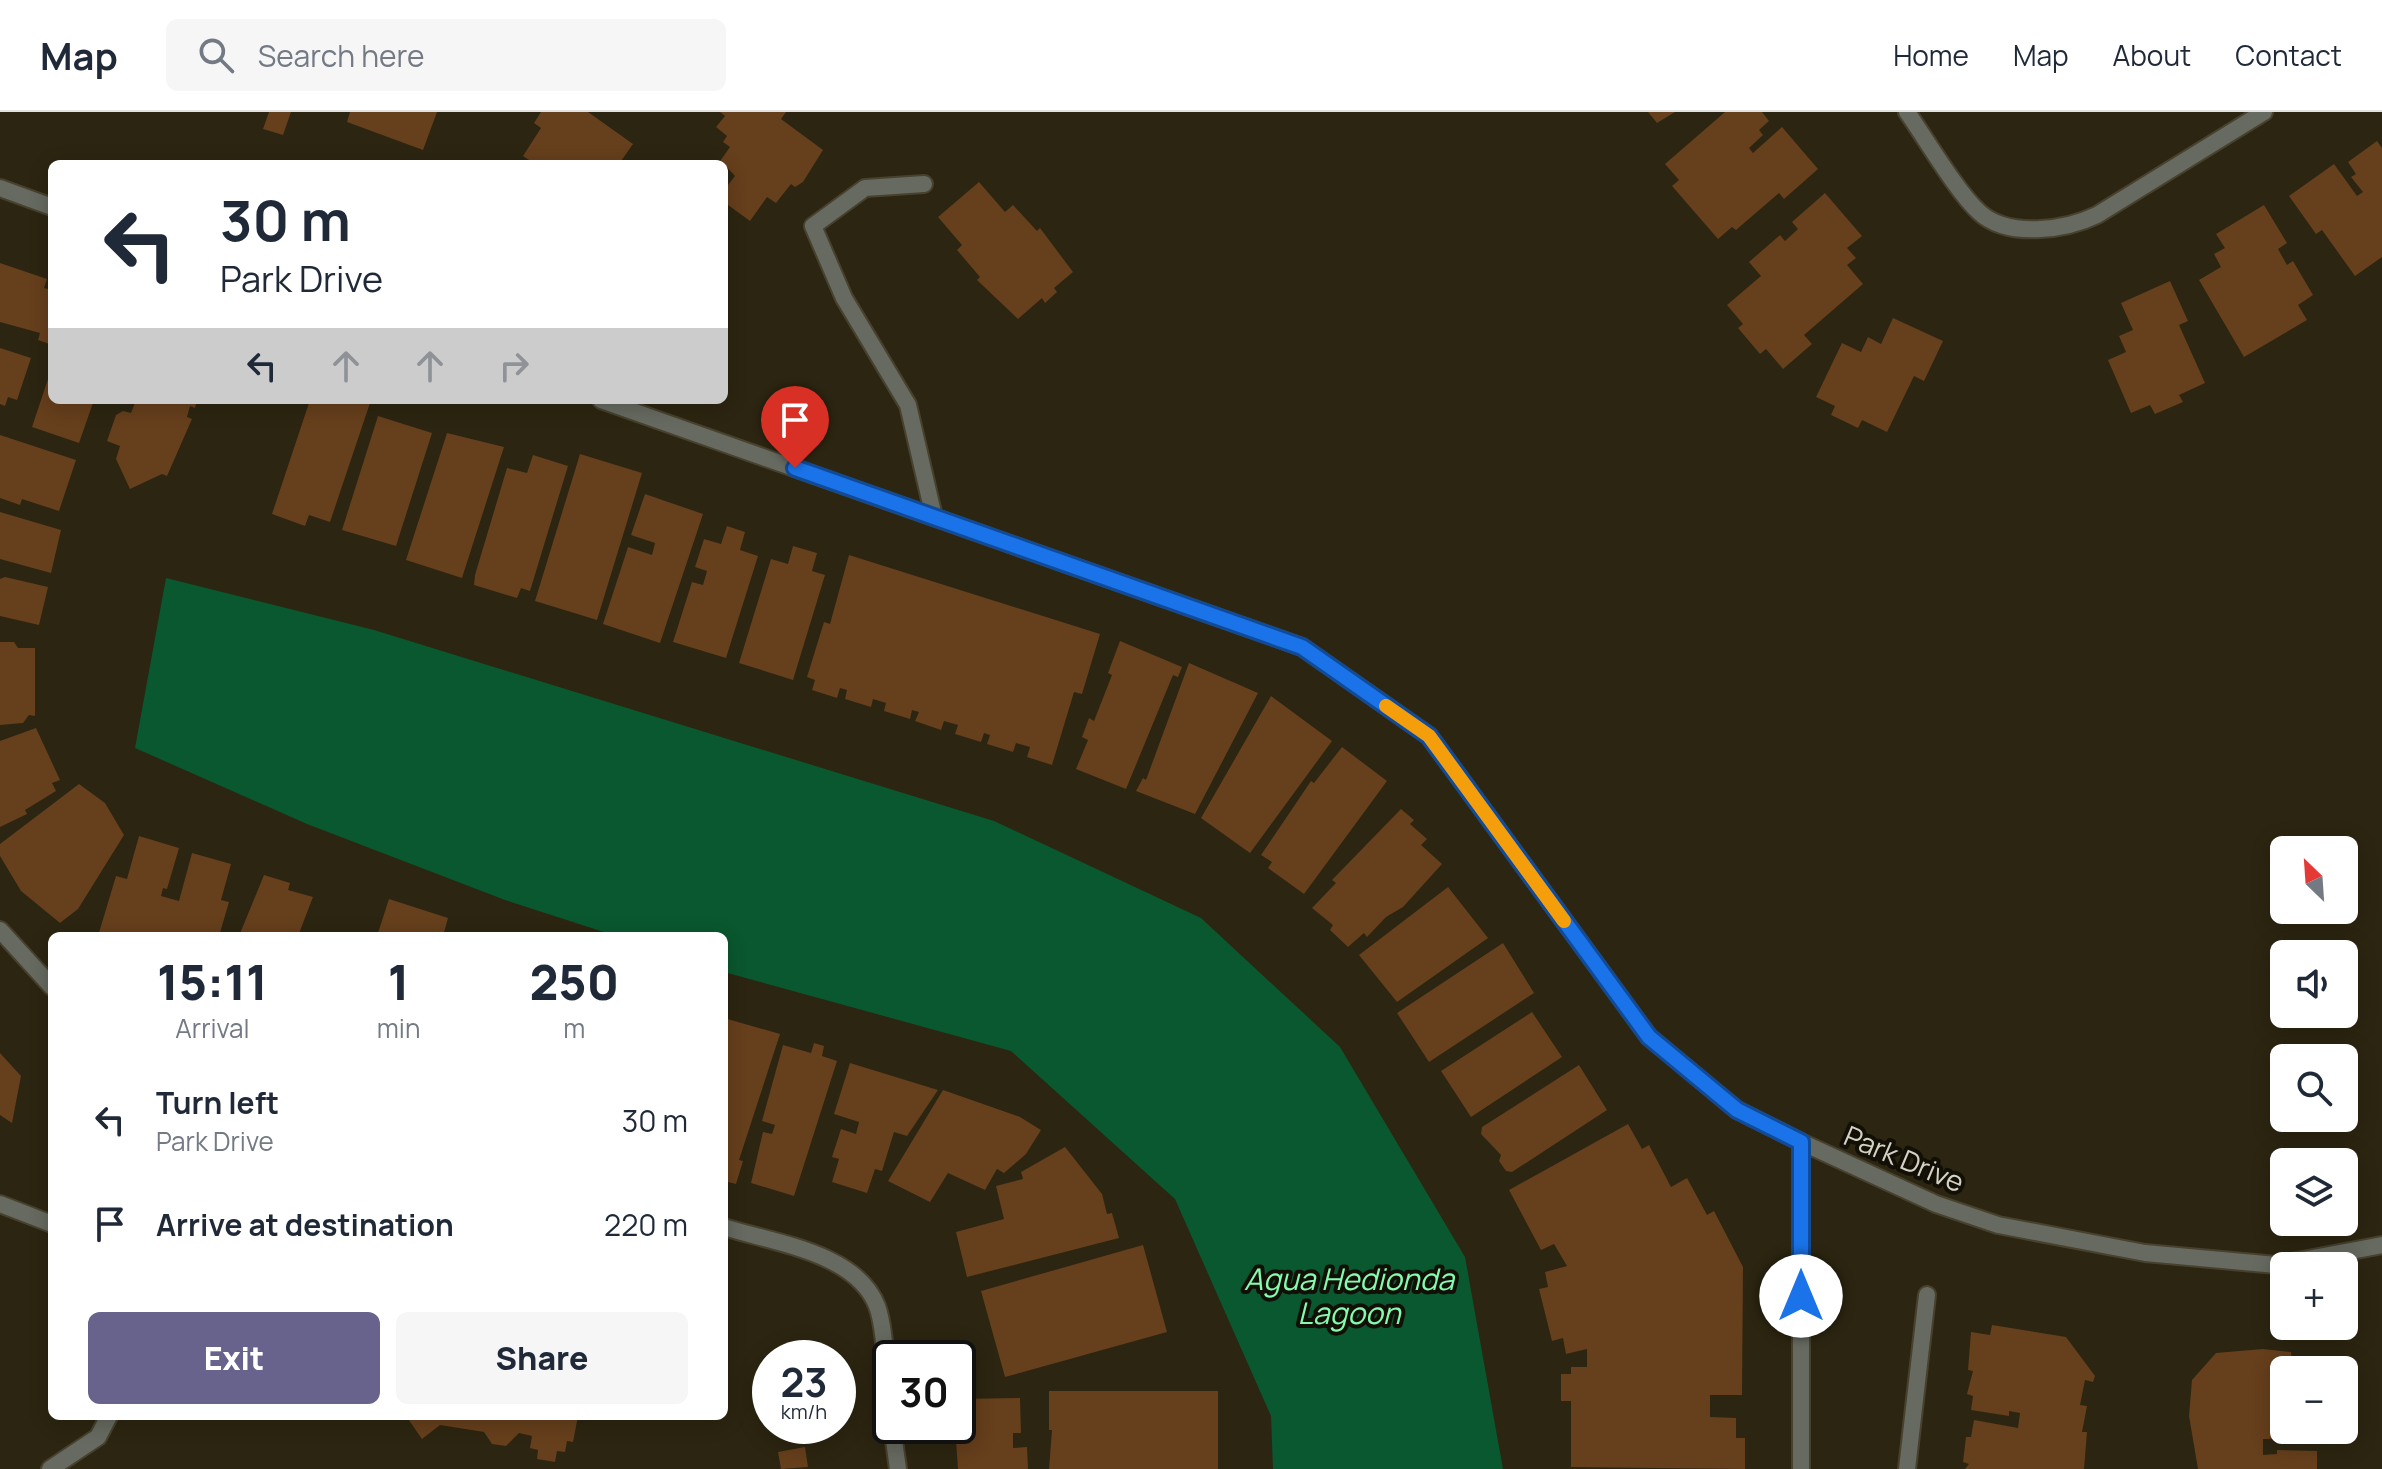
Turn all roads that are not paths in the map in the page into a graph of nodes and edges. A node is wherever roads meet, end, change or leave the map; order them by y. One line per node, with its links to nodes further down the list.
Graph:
1 (1907, 112): 2 (street)
2 (2264, 112)
3 (924, 184): 7 (street)
4 (0, 188): 5 (street)
5 (48, 206)
6 (612, 404): 7 (street, Park Drive)
7 (934, 517): 10 (street, Park Drive)
8 (0, 930): 9 (street)
9 (48, 983)
10 (1801, 1142): 14 (street, Park Drive); 21 (street)
11 (0, 1204): 12 (street)
12 (48, 1222)
13 (728, 1228): 16 (street)
14 (2382, 1245)
15 (1927, 1295): 22 (street)
16 (881, 1340)
17 (107, 1420): 19 (street)
18 (895, 1444): 20 (street)
19 (50, 1469)
20 (898, 1469)
21 (1801, 1469)
22 (1907, 1469)

